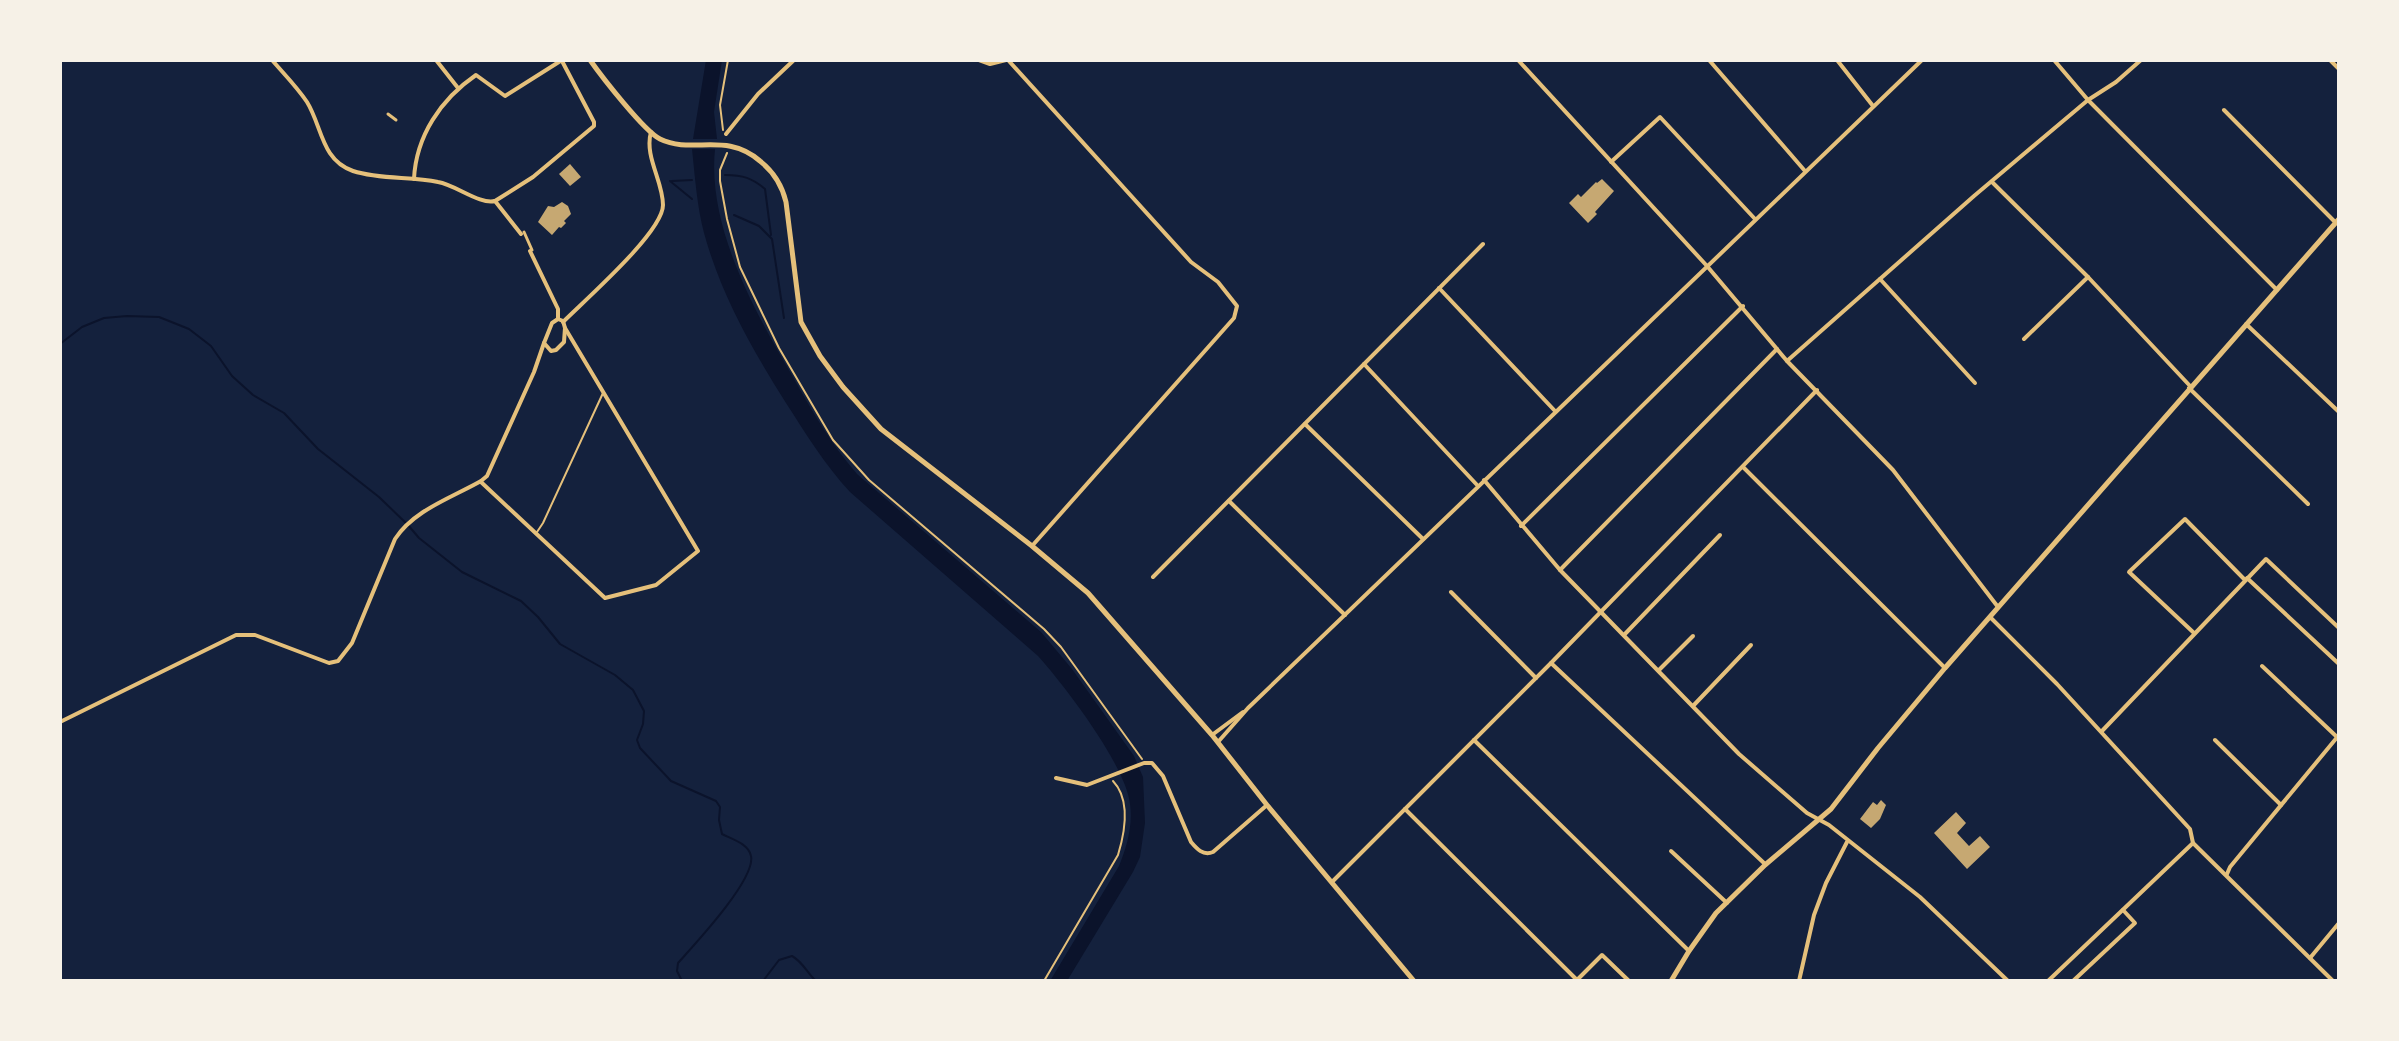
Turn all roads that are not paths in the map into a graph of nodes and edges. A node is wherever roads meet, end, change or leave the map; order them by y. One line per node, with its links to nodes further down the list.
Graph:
1 (272, 60): 28 (street)
2 (436, 60): 16 (street)
3 (562, 60): 16 (street); 30 (street)
4 (593, 60): 22 (street)
5 (794, 60): 23 (street)
6 (979, 60): 7 (street)
7 (1007, 60): 70 (street)
8 (1518, 60): 26 (street)
9 (1709, 60): 27 (street)
10 (1837, 60): 18 (street)
11 (1922, 60): 18 (street)
12 (2054, 60): 17 (street)
13 (2141, 60): 17 (street)
14 (2330, 60): 15 (street)
15 (2339, 69)
16 (458, 88): 28 (street)
17 (2088, 100): 29 (street); 40 (street)
18 (1873, 106): 27 (street)
19 (2224, 110): 32 (street)
20 (388, 114): 21 (street)
21 (396, 120)
22 (651, 132): 24 (street); 25 (street)
23 (726, 134)
24 (661, 139): 25 (street); 70 (street)
25 (651, 155): 42 (street)
26 (1611, 162): 31 (street); 36 (street)
27 (1805, 171): 31 (street)
28 (414, 179): 30 (street)
29 (1992, 182): 37 (street); 38 (street)
30 (495, 201): 33 (street)
31 (1755, 219): 36 (street)
32 (2338, 221): 40 (street)
33 (522, 233): 35 (street)
34 (1483, 244): 39 (street)
35 (531, 250): 42 (street)
36 (1707, 266): 41 (street); 57 (street)
37 (2088, 277): 44 (street); 54 (street)
38 (1880, 279): 51 (street); 53 (street)
39 (1439, 288): 52 (street); 57 (street)
40 (2277, 290): 43 (street)
41 (1743, 306): 48 (street); 66 (street)
42 (562, 323): 45 (street); 46 (street); 47 (street)
43 (2246, 324): 54 (street); 58 (street)
44 (2024, 339)
45 (564, 342): 47 (street); 49 (street)
46 (544, 343): 49 (street); 50 (street)
47 (575, 343): 56 (street)
48 (1777, 349): 51 (street); 71 (street)
49 (549, 350): 50 (street)
50 (540, 355): 62 (street)
51 (1787, 361): 55 (street)
52 (1364, 364): 59 (street); 63 (street)
53 (1975, 383)
54 (2190, 388): 65 (street); 75 (street)
55 (1817, 390): 60 (street); 75 (street)
56 (604, 391): 67 (lane); 67 (street)
57 (1555, 411): 61 (street)
58 (2339, 412)
59 (1305, 424): 64 (street); 69 (street)
60 (1743, 466): 76 (street); 87 (street)
61 (1484, 480): 63 (street); 66 (street)
62 (481, 481): 67 (street); 92 (street)
63 (1478, 486): 69 (street)
64 (1229, 501): 72 (street); 77 (street)
65 (2308, 504)
66 (1521, 526): 71 (street)
67 (536, 533)
68 (1720, 535): 81 (street)
69 (1423, 539): 77 (street)
70 (1032, 546): 94 (street)
71 (1560, 570): 76 (street)
72 (1153, 577)
73 (2246, 579): 79 (street); 80 (street); 80 (street); 85 (street)
74 (1451, 592): 89 (street)
75 (1998, 607): 78 (street)
76 (1600, 612): 81 (street); 84 (street)
77 (1345, 615): 91 (street)
78 (1990, 617): 87 (street); 93 (street)
79 (2339, 628)
80 (2194, 633): 93 (street)
81 (1624, 635): 88 (street)
82 (1693, 636): 88 (street)
83 (1751, 645): 90 (street)
84 (1551, 663): 89 (street); 107 (street)
85 (2339, 664)
86 (2262, 666): 95 (street)
87 (1945, 668): 103 (street)
88 (1659, 670): 90 (street)
89 (1536, 678): 96 (street)
90 (1693, 706): 103 (street)
91 (1248, 708): 94 (street); 98 (street)
92 (60, 722)
93 (2101, 732): 105 (street)
94 (1212, 735): 98 (street)
95 (2338, 736): 101 (street)
96 (1474, 740): 102 (street); 113 (street)
97 (2215, 740): 101 (street)
98 (1218, 742): 100 (street)
99 (1056, 778): 100 (street)
100 (1267, 805): 109 (street)
101 (2281, 805): 108 (street)
102 (1405, 809): 109 (street); 116 (street)
103 (1817, 819): 104 (street); 107 (street)
104 (1847, 842): 118 (street); 119 (street)
105 (2193, 843): 108 (street); 111 (street)
106 (1671, 851): 110 (street)
107 (1765, 865): 110 (street)
108 (2227, 874): 114 (street)
109 (1332, 882): 115 (street)
110 (1727, 903): 113 (street)
111 (2123, 910): 120 (street); 121 (street)
112 (2339, 923): 114 (street)
113 (1689, 951): 117 (street)
114 (2310, 958): 122 (street)
115 (1414, 981)
116 (1629, 981)
117 (1671, 981)
118 (1799, 981)
119 (2008, 981)
120 (2048, 981)
121 (2073, 981)
122 (2333, 981)

